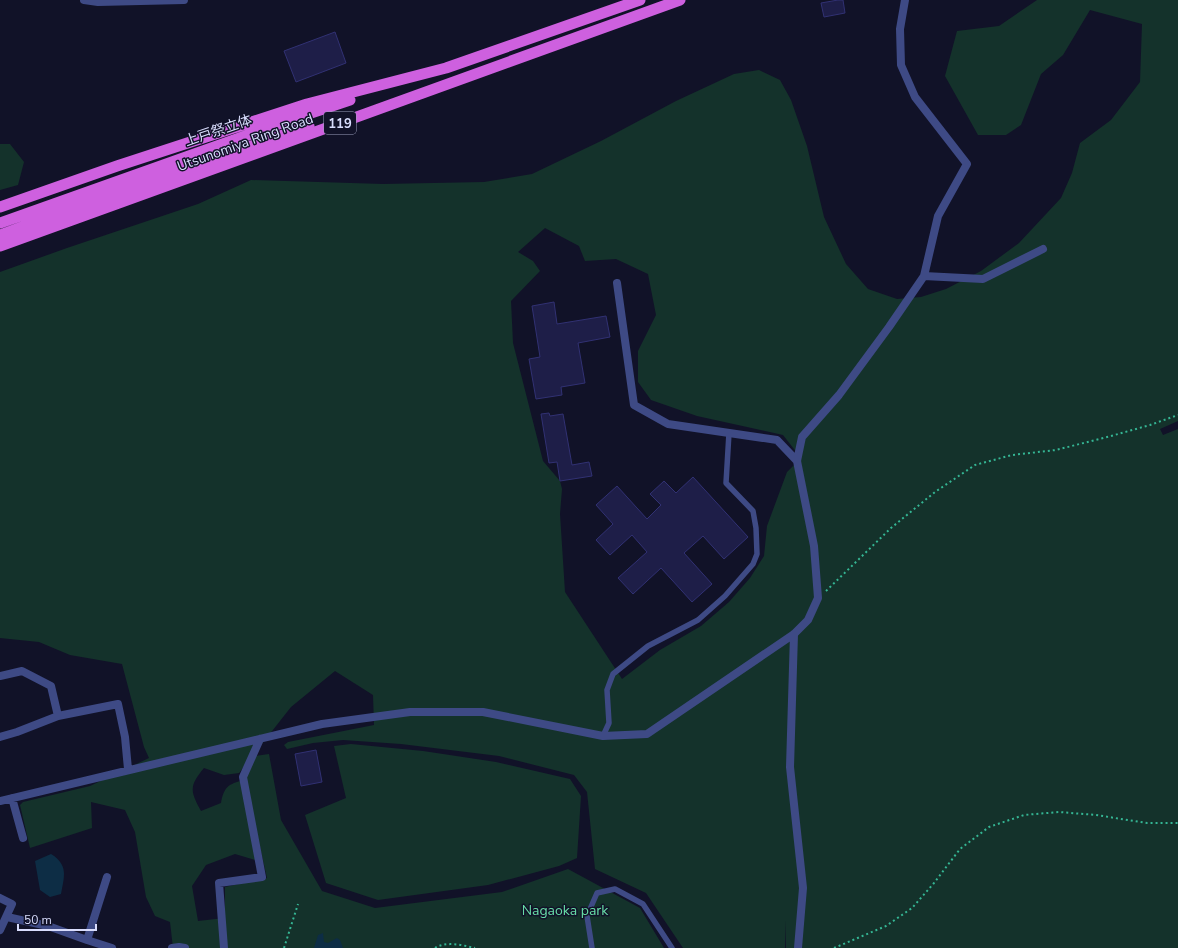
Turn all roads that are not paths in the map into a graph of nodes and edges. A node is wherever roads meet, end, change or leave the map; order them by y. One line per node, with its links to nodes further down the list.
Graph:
1 (84, 0): 2 (street)
2 (184, 0)
3 (640, 0): 6 (highway, Utsunomiya Ring Road / 119)
4 (680, 0): 7 (highway, Utsunomiya Ring Road / 119)
5 (905, 0): 13 (street)
6 (446, 68): 8 (highway, Utsunomiya Ring Road / 119); 9 (highway, 上戸祭立体 / 119)
7 (445, 85): 10 (highway, 上戸祭立体 / 119); 11 (highway, Utsunomiya Ring Road / 119)
8 (0, 207)
9 (0, 223)
10 (0, 235)
11 (0, 246)
12 (1043, 249): 13 (street)
13 (924, 276): 16 (street)
14 (617, 284): 15 (street)
15 (729, 433): 16 (street); 21 (lane)
16 (797, 462): 17 (street)
17 (794, 634): 21 (street); 38 (street)
18 (0, 676): 19 (street)
19 (58, 716): 20 (street); 23 (street)
20 (0, 736)
21 (603, 736): 22 (street)
22 (260, 739): 23 (street); 35 (street)
23 (128, 769): 24 (street)
24 (12, 798): 25 (street); 26 (street)
25 (0, 801)
26 (23, 838)
27 (107, 877): 31 (street)
28 (0, 898): 29 (street)
29 (7, 917): 30 (street); 31 (street)
30 (0, 930)
31 (87, 940): 32 (street)
32 (112, 948)
33 (172, 948): 34 (street)
34 (185, 948)
35 (224, 948)
36 (592, 948): 37 (lane)
37 (672, 948)
38 (798, 948)

